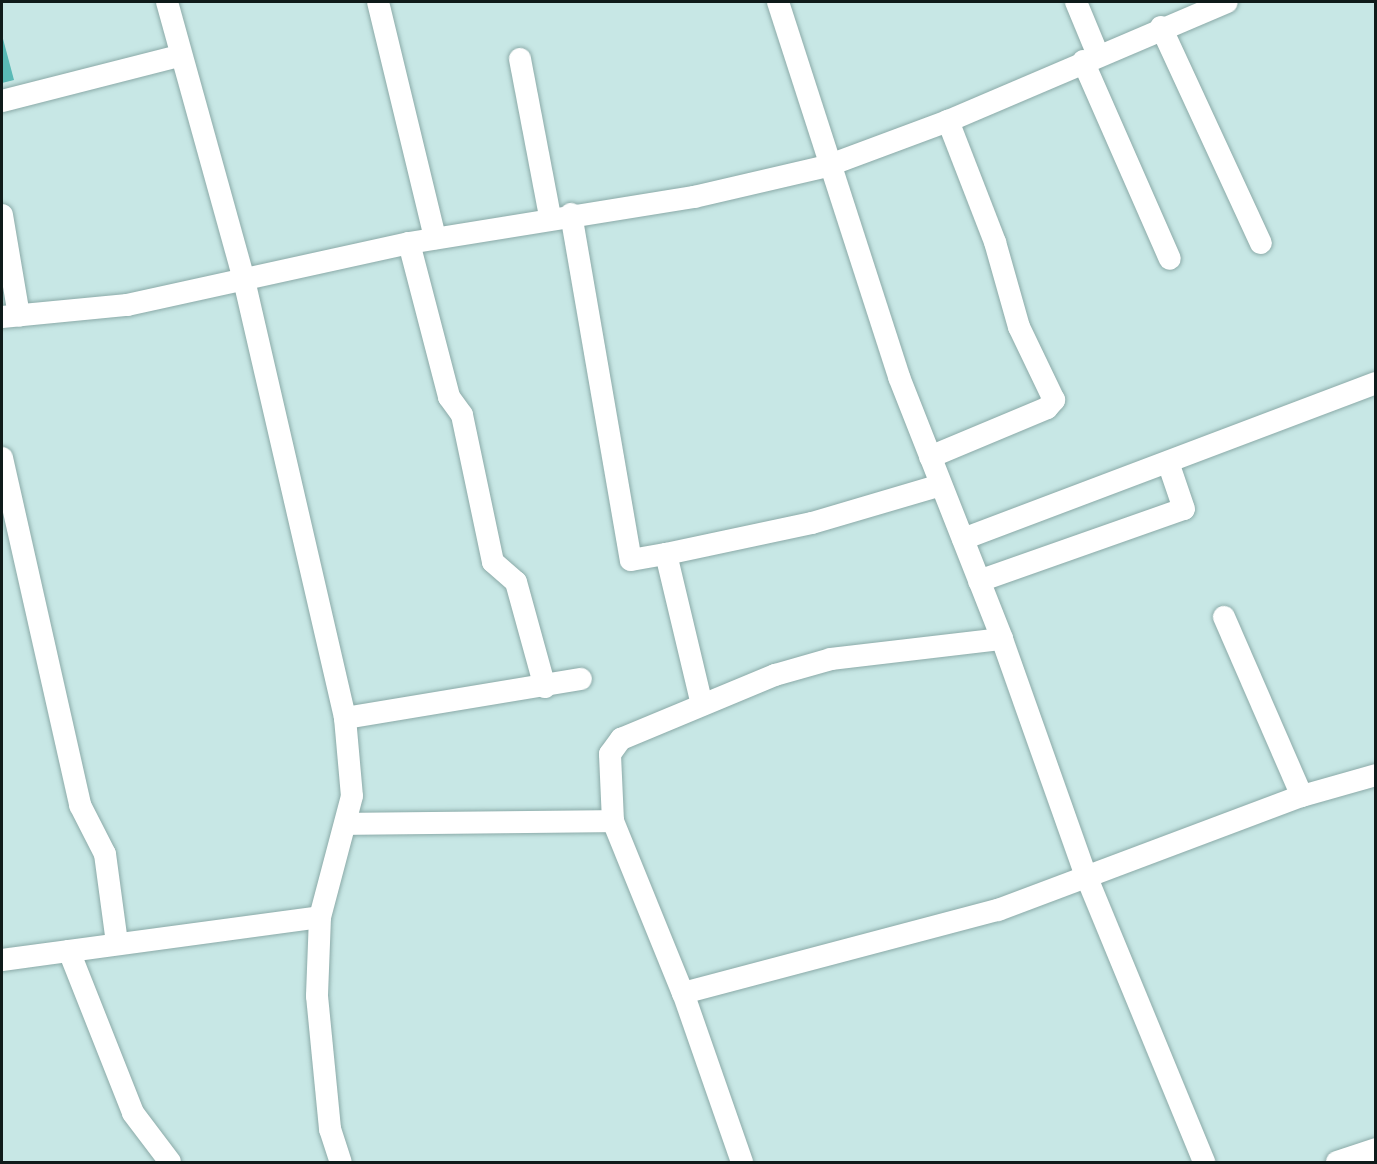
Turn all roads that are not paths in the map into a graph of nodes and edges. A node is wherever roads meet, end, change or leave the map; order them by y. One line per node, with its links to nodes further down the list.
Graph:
1 (167, 2): 7 (street)
2 (378, 2): 15 (street)
3 (778, 2): 12 (street)
4 (1076, 2): 8 (street)
5 (1227, 2): 6 (street)
6 (1161, 27): 8 (street); 17 (street)
7 (179, 56): 10 (street); 19 (street)
8 (1091, 58): 11 (street); 18 (street)
9 (520, 59): 14 (street)
10 (2, 101)
11 (948, 121): 12 (street); 22 (street)
12 (827, 166): 14 (street); 22 (street)
13 (2, 215): 20 (street)
14 (561, 216): 15 (street); 27 (street)
15 (435, 238): 16 (street)
16 (410, 243): 19 (street); 32 (street)
17 (1262, 243)
18 (1170, 259)
19 (244, 280): 20 (street); 34 (street)
20 (10, 316)
21 (1376, 383): 24 (street)
22 (930, 457): 25 (street)
23 (2, 458): 41 (street)
24 (1169, 465): 26 (street); 28 (street)
25 (941, 485): 26 (street); 27 (street)
26 (963, 539): 28 (street)
27 (666, 554): 33 (street)
28 (979, 581): 30 (street)
29 (1224, 617): 36 (street)
30 (1002, 639): 33 (street); 39 (street)
31 (581, 679): 32 (street)
32 (545, 687): 34 (street)
33 (702, 705): 37 (street)
34 (345, 718): 38 (street)
35 (1376, 775): 36 (street)
36 (1302, 796): 39 (street)
37 (613, 821): 38 (street); 44 (street)
38 (346, 824): 40 (street)
39 (1085, 873): 44 (street); 49 (street)
40 (320, 917): 41 (street); 47 (street)
41 (117, 943): 42 (street)
42 (69, 951): 43 (street); 46 (street)
43 (2, 960)
44 (683, 993): 48 (street)
45 (1376, 1149): 50 (street)
46 (170, 1162)
47 (341, 1162)
48 (742, 1162)
49 (1204, 1162)
50 (1337, 1162)

